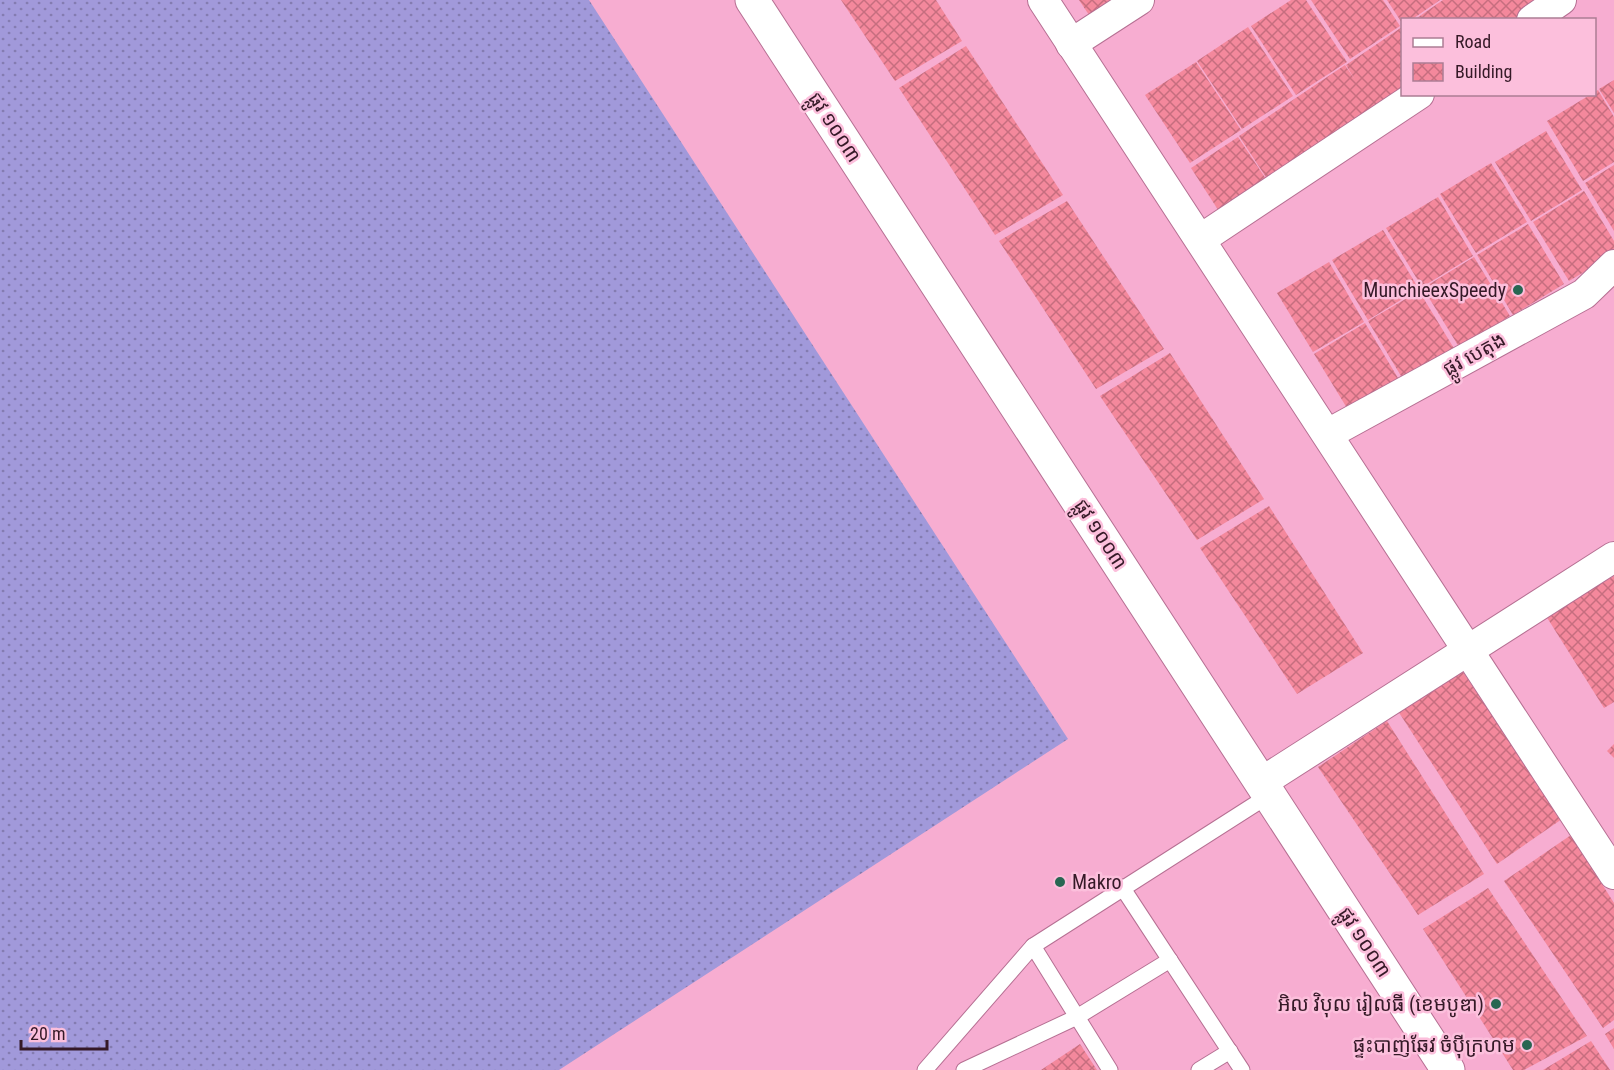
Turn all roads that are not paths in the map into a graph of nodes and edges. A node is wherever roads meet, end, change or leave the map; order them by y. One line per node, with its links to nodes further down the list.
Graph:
1 (752, 0): 13 (main road, ផ្លូវ ១០០៣)
2 (1043, 0): 6 (street)
3 (1139, 0): 6 (street)
4 (1561, 0): 5 (street)
5 (1535, 18)
6 (1071, 44): 8 (street)
7 (1416, 96): 8 (street)
8 (1201, 239): 10 (street)
9 (1614, 265): 10 (street, ផ្លូវ បេតុង)
10 (1328, 434): 12 (street)
11 (1614, 557): 12 (street)
12 (1468, 648): 13 (street); 14 (street)
13 (1266, 788): 15 (lane); 25 (main road, ផ្លូវ ១០០៣)
14 (1614, 874)
15 (1122, 887): 16 (lane); 17 (lane)
16 (1033, 946): 18 (lane); 20 (lane)
17 (1170, 960): 18 (lane); 19 (lane)
18 (1077, 1017): 21 (lane); 22 (lane)
19 (1230, 1051): 23 (lane); 24 (lane)
20 (925, 1070)
21 (964, 1070)
22 (1110, 1070)
23 (1199, 1070)
24 (1242, 1070)
25 (1448, 1070)

